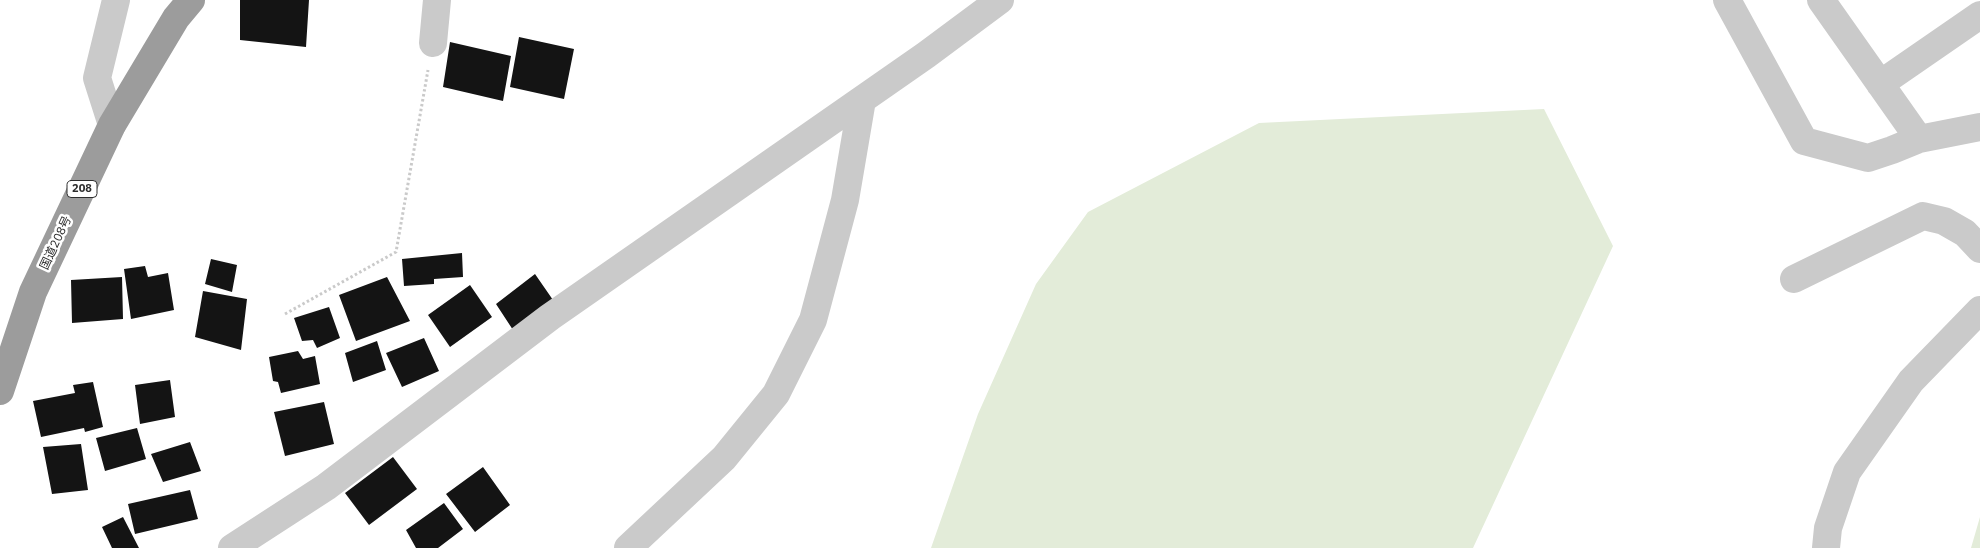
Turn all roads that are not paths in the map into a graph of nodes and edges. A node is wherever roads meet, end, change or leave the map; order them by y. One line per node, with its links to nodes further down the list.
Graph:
1 (116, 0): 11 (street)
2 (191, 0): 11 (highway, 国道208号 / 208)
3 (437, 0): 8 (street)
4 (1000, 0): 10 (street)
5 (1728, 0): 13 (street)
6 (1821, 0): 9 (street)
7 (1980, 15): 9 (street)
8 (433, 43)
9 (1880, 84): 13 (street)
10 (862, 100): 18 (street); 19 (street)
11 (112, 124): 17 (highway, 国道208号 / 208)
12 (1980, 127): 13 (street)
13 (1919, 139)
14 (1980, 249): 15 (street)
15 (1794, 279)
16 (1980, 310): 20 (street)
17 (0, 391)
18 (232, 548)
19 (628, 548)
20 (1826, 548)

